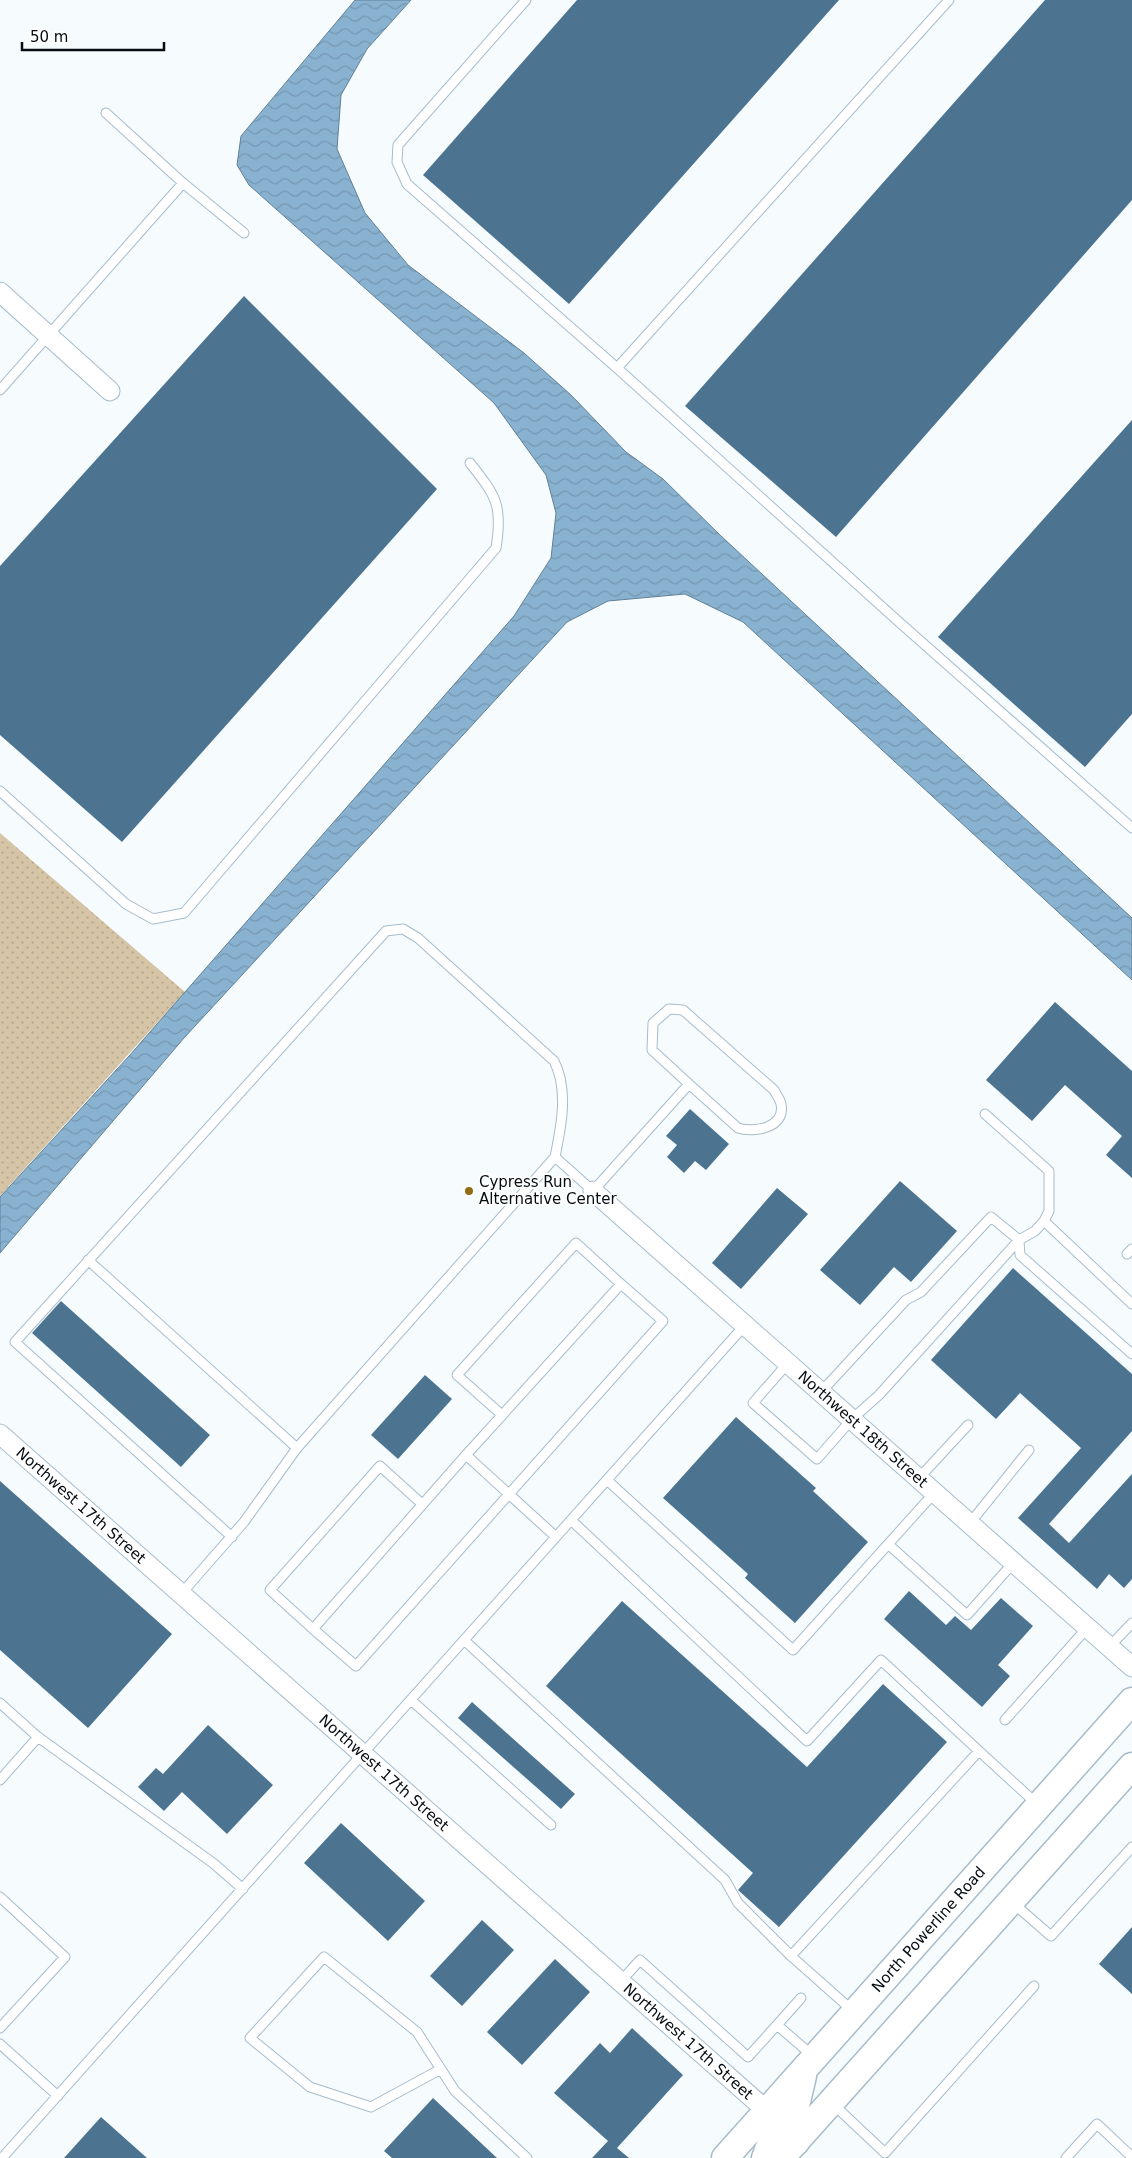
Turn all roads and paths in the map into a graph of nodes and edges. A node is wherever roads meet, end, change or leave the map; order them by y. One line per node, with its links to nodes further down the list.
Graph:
1 (526, 0): 8 (lane)
2 (949, 0): 8 (lane)
3 (106, 113): 4 (lane)
4 (183, 183): 5 (lane); 7 (lane)
5 (244, 232)
6 (0, 292): 7 (street)
7 (48, 336): 9 (lane); 10 (street)
8 (617, 368): 13 (lane)
9 (0, 390)
10 (110, 391)
11 (470, 463): 12 (lane)
12 (0, 791)
13 (1131, 826)
14 (689, 1084): 14 (lane); 17 (lane)
15 (985, 1114): 18 (lane)
16 (555, 1158): 17 (lane); 20 (lane); 31 (lane)
17 (593, 1191): 23 (street, Northwest 18th Street)
18 (1044, 1221): 19 (lane); 22 (lane)
19 (1019, 1240): 24 (lane); 26 (lane); 28 (lane)
20 (88, 1260): 31 (lane); 41 (lane)
21 (620, 1284): 27 (lane); 27 (lane); 37 (lane)
22 (1132, 1304)
23 (745, 1325): 25 (street, Northwest 18th Street); 35 (lane)
24 (1132, 1354)
25 (788, 1363): 26 (street, Northwest 18th Street); 28 (lane)
26 (821, 1392): 28 (street, Northwest 18th Street)
27 (502, 1415): 33 (lane)
28 (852, 1419): 34 (street, Northwest 18th Street)
29 (968, 1425): 34 (lane)
30 (0, 1434): 45 (street, Northwest 17th Street)
31 (297, 1448): 41 (lane)
32 (1029, 1450): 40 (lane)
33 (466, 1455): 37 (lane); 38 (lane)
34 (920, 1478): 36 (street, Northwest 18th Street)
35 (607, 1480): 39 (lane); 43 (lane)
36 (935, 1492): 40 (street, Northwest 18th Street); 43 (lane)
37 (510, 1494): 42 (lane); 48 (lane)
38 (422, 1504): 48 (lane); 48 (lane)
39 (571, 1520): 42 (lane); 57 (lane)
40 (970, 1523): 44 (street, Northwest 18th Street)
41 (232, 1537): 45 (lane)
42 (556, 1537): 49 (lane)
43 (888, 1544): 44 (lane)
44 (1014, 1562): 47 (street, Northwest 18th Street)
45 (182, 1594): 58 (street, Northwest 17th Street)
46 (1132, 1623): 50 (lane)
47 (1088, 1627): 50 (street, Northwest 18th Street); 55 (lane)
48 (313, 1629)
49 (464, 1640): 52 (lane); 67 (lane)
50 (1109, 1647): 51 (street, Northwest 18th Street)
51 (1132, 1667)
52 (411, 1700): 58 (lane); 62 (lane)
53 (1132, 1701): 61 (main road, North Powerline Road)
54 (0, 1703): 56 (lane)
55 (1005, 1720)
56 (38, 1737): 60 (lane); 64 (lane)
57 (979, 1751): 61 (lane); 67 (lane)
58 (363, 1753): 64 (lane); 68 (street, Northwest 17th Street)
59 (1132, 1766): 66 (main road)
60 (0, 1780)
61 (1039, 1806): 71 (main road, North Powerline Road)
62 (552, 1825)
63 (1132, 1847): 66 (lane)
64 (242, 1889): 77 (lane)
65 (0, 1897): 73 (lane)
66 (1011, 1901): 78 (main road)
67 (791, 1956): 71 (lane)
68 (621, 1981): 72 (lane); 79 (street, Northwest 17th Street)
69 (1034, 1986): 81 (lane)
70 (801, 1998): 72 (lane)
71 (855, 2013): 75 (main road, North Powerline Road)
72 (777, 2025): 75 (lane)
73 (0, 2028)
74 (0, 2044): 77 (lane)
75 (809, 2064): 79 (main road, North Powerline Road); 80 (main road)
76 (441, 2069): 76 (lane); 84 (lane)
77 (58, 2096): 83 (lane)
78 (831, 2102): 80 (main road); 81 (lane)
79 (767, 2112): 85 (main road, North Powerline Road); 86 (main road)
80 (788, 2150)
81 (888, 2155)
82 (1132, 2157): 87 (lane)
83 (2, 2158)
84 (527, 2158)
85 (725, 2158)
86 (765, 2158)
87 (1066, 2158)

